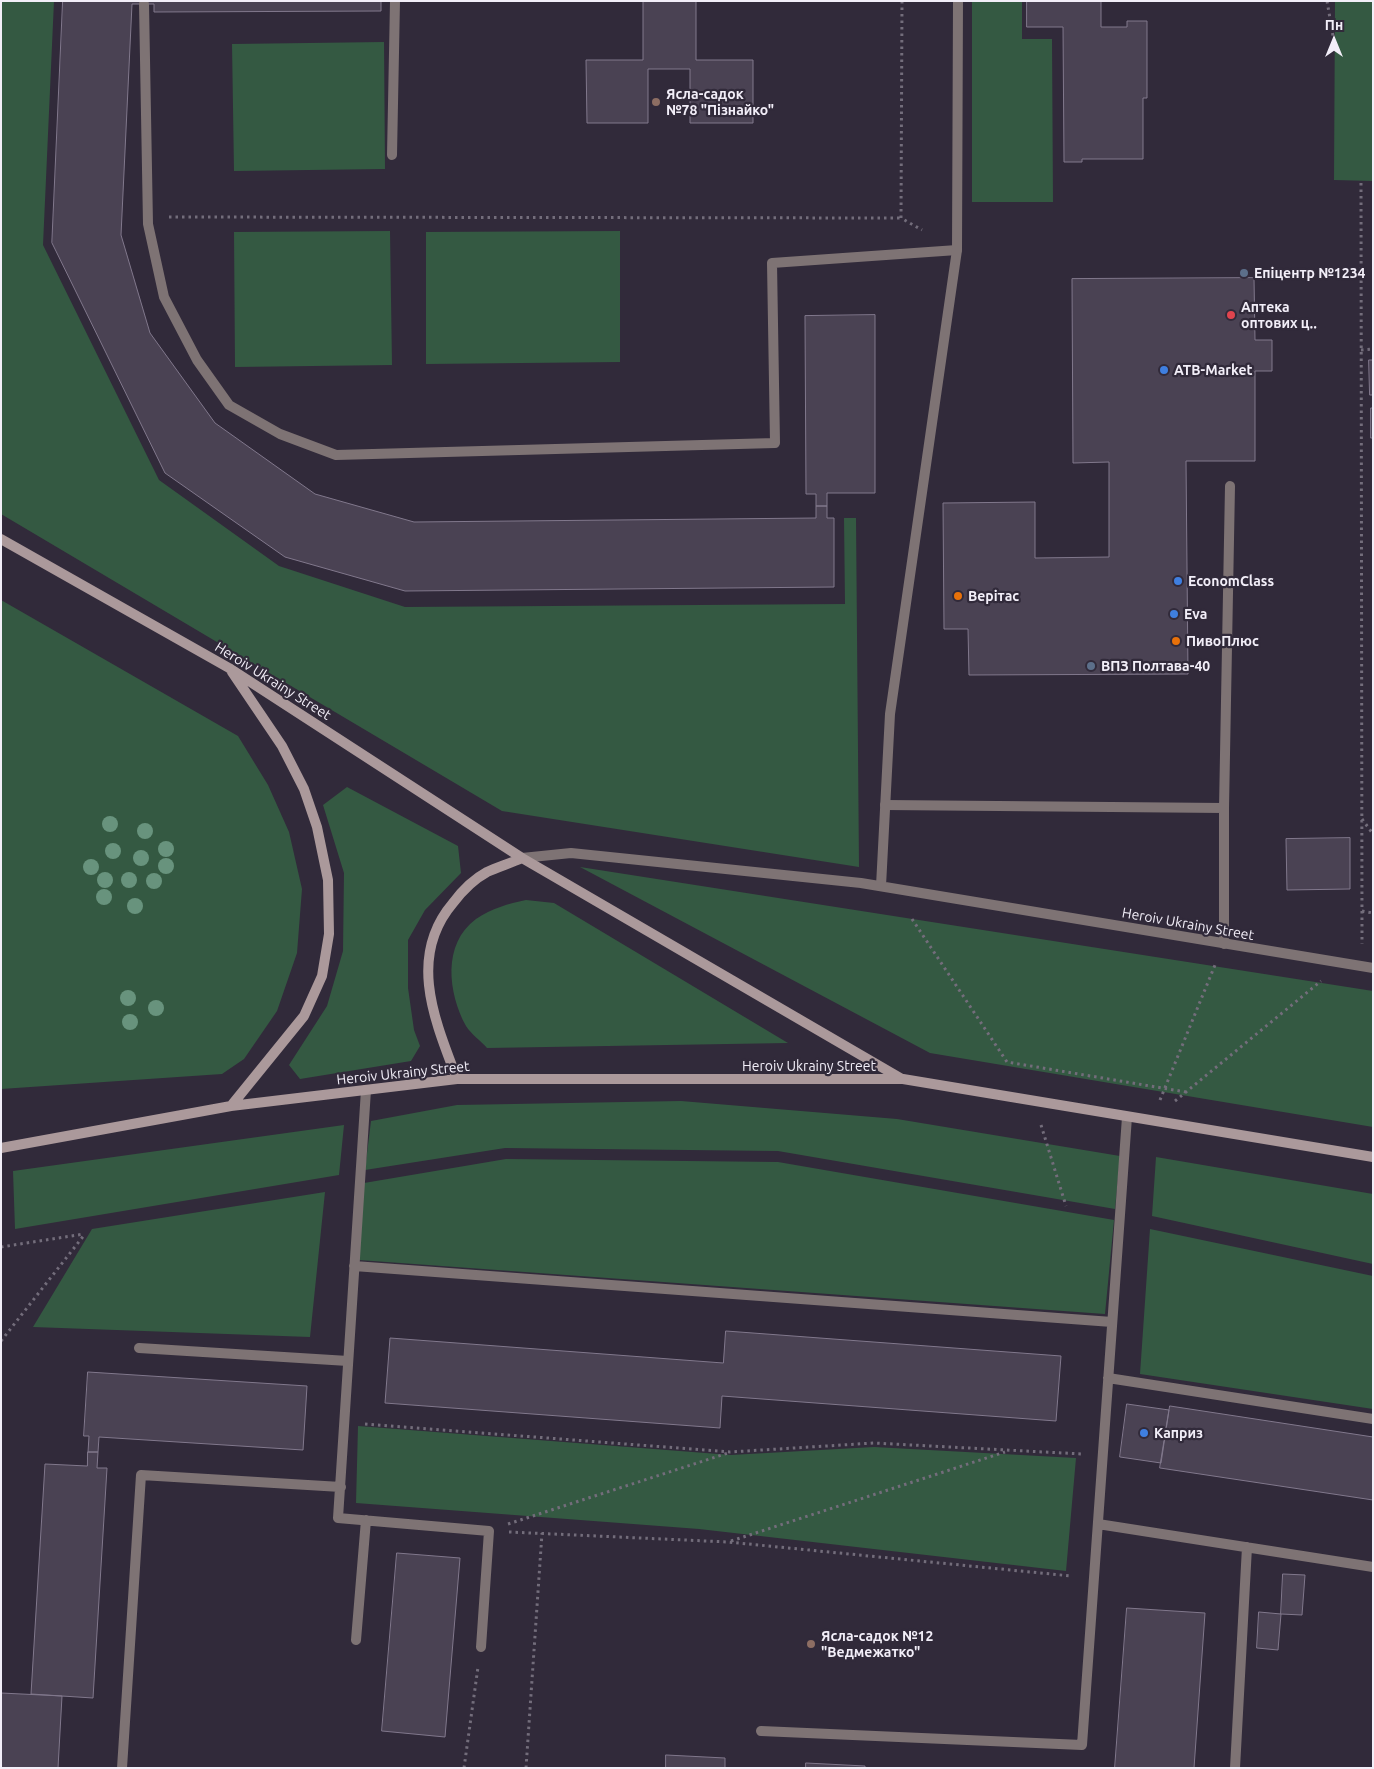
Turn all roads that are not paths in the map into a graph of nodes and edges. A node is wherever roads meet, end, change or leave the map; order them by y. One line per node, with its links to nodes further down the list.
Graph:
1 (395, 1): 4 (street)
2 (958, 1): 5 (street)
3 (144, 4): 5 (street)
4 (392, 155)
5 (957, 250): 9 (street)
6 (1230, 486): 10 (street)
7 (1, 539): 8 (main road, Heroiv Ukrainy Street)
8 (229, 668): 11 (main road, Heroiv Ukrainy Street); 18 (main road)
9 (885, 805): 10 (street); 12 (street)
10 (1224, 808): 13 (street)
11 (522, 858): 12 (street, Heroiv Ukrainy Street); 15 (main road); 16 (main road, Heroiv Ukrainy Street)
12 (882, 886): 13 (street, Heroiv Ukrainy Street)
13 (1224, 944): 14 (street, Heroiv Ukrainy Street)
14 (1373, 968)
15 (457, 1079): 16 (main road, Heroiv Ukrainy Street); 17 (main road, Heroiv Ukrainy Street)
16 (903, 1079): 19 (main road, Heroiv Ukrainy Street)
17 (366, 1090): 18 (main road, Heroiv Ukrainy Street); 22 (street)
18 (231, 1106): 20 (main road, Heroiv Ukrainy Street)
19 (1127, 1117): 21 (main road, Heroiv Ukrainy Street); 23 (street)
20 (1, 1148)
21 (1373, 1157)
22 (354, 1266): 23 (street); 25 (street)
23 (1112, 1322): 26 (street)
24 (139, 1348): 25 (street)
25 (348, 1361): 28 (street)
26 (1108, 1378): 27 (street); 30 (street)
27 (1373, 1419)
28 (340, 1487): 29 (street); 36 (street)
29 (366, 1520): 33 (street); 34 (street)
30 (1098, 1524): 31 (street); 35 (street)
31 (1247, 1547): 32 (street); 37 (street)
32 (1373, 1567)
33 (356, 1640)
34 (481, 1647)
35 (761, 1731)
36 (122, 1768)
37 (1235, 1768)

